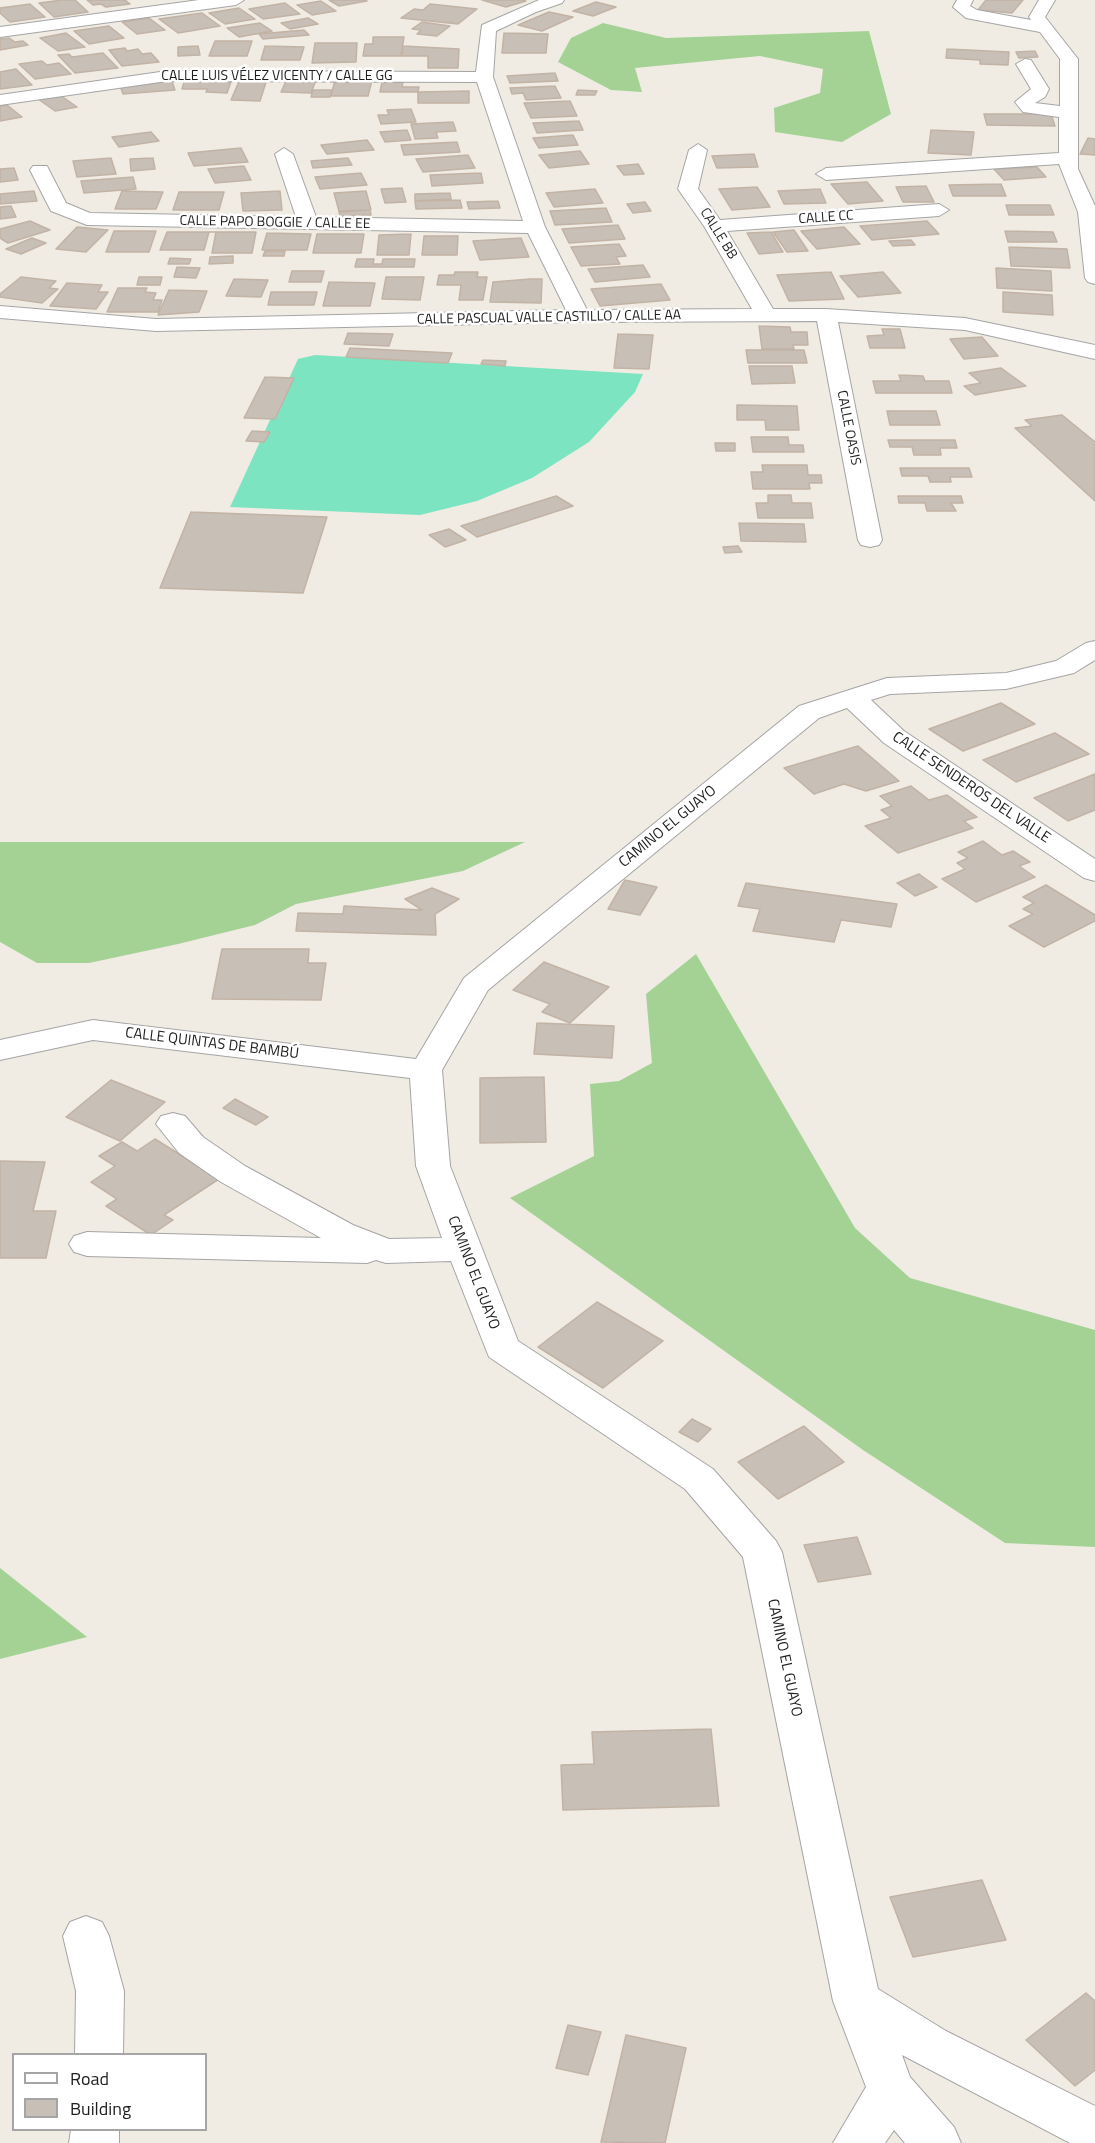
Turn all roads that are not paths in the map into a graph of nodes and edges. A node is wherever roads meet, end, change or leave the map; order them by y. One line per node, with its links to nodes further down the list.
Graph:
1 (236, 0): 6 (street)
2 (556, 0): 8 (street)
3 (964, 0): 5 (street)
4 (1047, 0): 5 (street)
5 (1045, 28): 10 (street)
6 (0, 32)
7 (1025, 64): 10 (street)
8 (484, 77): 9 (street, CALLE LUIS VÉLEZ VICENTY / CALLE GG); 19 (street)
9 (0, 99)
10 (1068, 112): 13 (street)
11 (698, 150): 18 (street, CALLE BB)
12 (284, 153): 17 (street)
13 (1068, 158): 15 (street); 20 (street)
14 (40, 170): 17 (street, CALLE PAPO BOGGIE / CALLE EE)
15 (826, 174)
16 (939, 210): 18 (street, CALLE CC)
17 (309, 225): 19 (street, CALLE PAPO BOGGIE / CALLE EE)
18 (714, 226): 23 (street, CALLE BB)
19 (535, 227): 22 (street)
20 (1095, 278)
21 (826, 315): 23 (street, CALLE PASCUAL VALLE CASTILLO / CALLE AA); 25 (street, CALLE PASCUAL VALLE CASTILLO / CALLE AA); 26 (street, CALLE OASIS)
22 (580, 316): 23 (street, CALLE PASCUAL VALLE CASTILLO / CALLE AA); 24 (street, CALLE PASCUAL VALLE CASTILLO / CALLE AA)
23 (767, 316)
24 (6, 317)
25 (1095, 352)
26 (870, 540)
27 (1095, 648): 28 (street, CAMINO EL GUAYO)
28 (852, 698): 29 (street, CALLE SENDEROS DEL VALLE); 31 (street, CAMINO EL GUAYO)
29 (1095, 872)
30 (0, 1050): 31 (street, CALLE QUINTAS DE BAMBÚ)
31 (426, 1070): 34 (street, CAMINO EL GUAYO)
32 (173, 1124): 35 (street)
33 (87, 1244): 35 (street)
34 (464, 1249): 35 (street); 37 (street, CAMINO EL GUAYO)
35 (386, 1251)
36 (86, 1936): 38 (street)
37 (857, 2001): 39 (street, CAMINO EL GUAYO); 40 (street)
38 (99, 2053)
39 (891, 2090): 41 (street); 42 (street, CAMINO EL GUAYO)
40 (1095, 2131)
41 (858, 2143)
42 (936, 2143)

